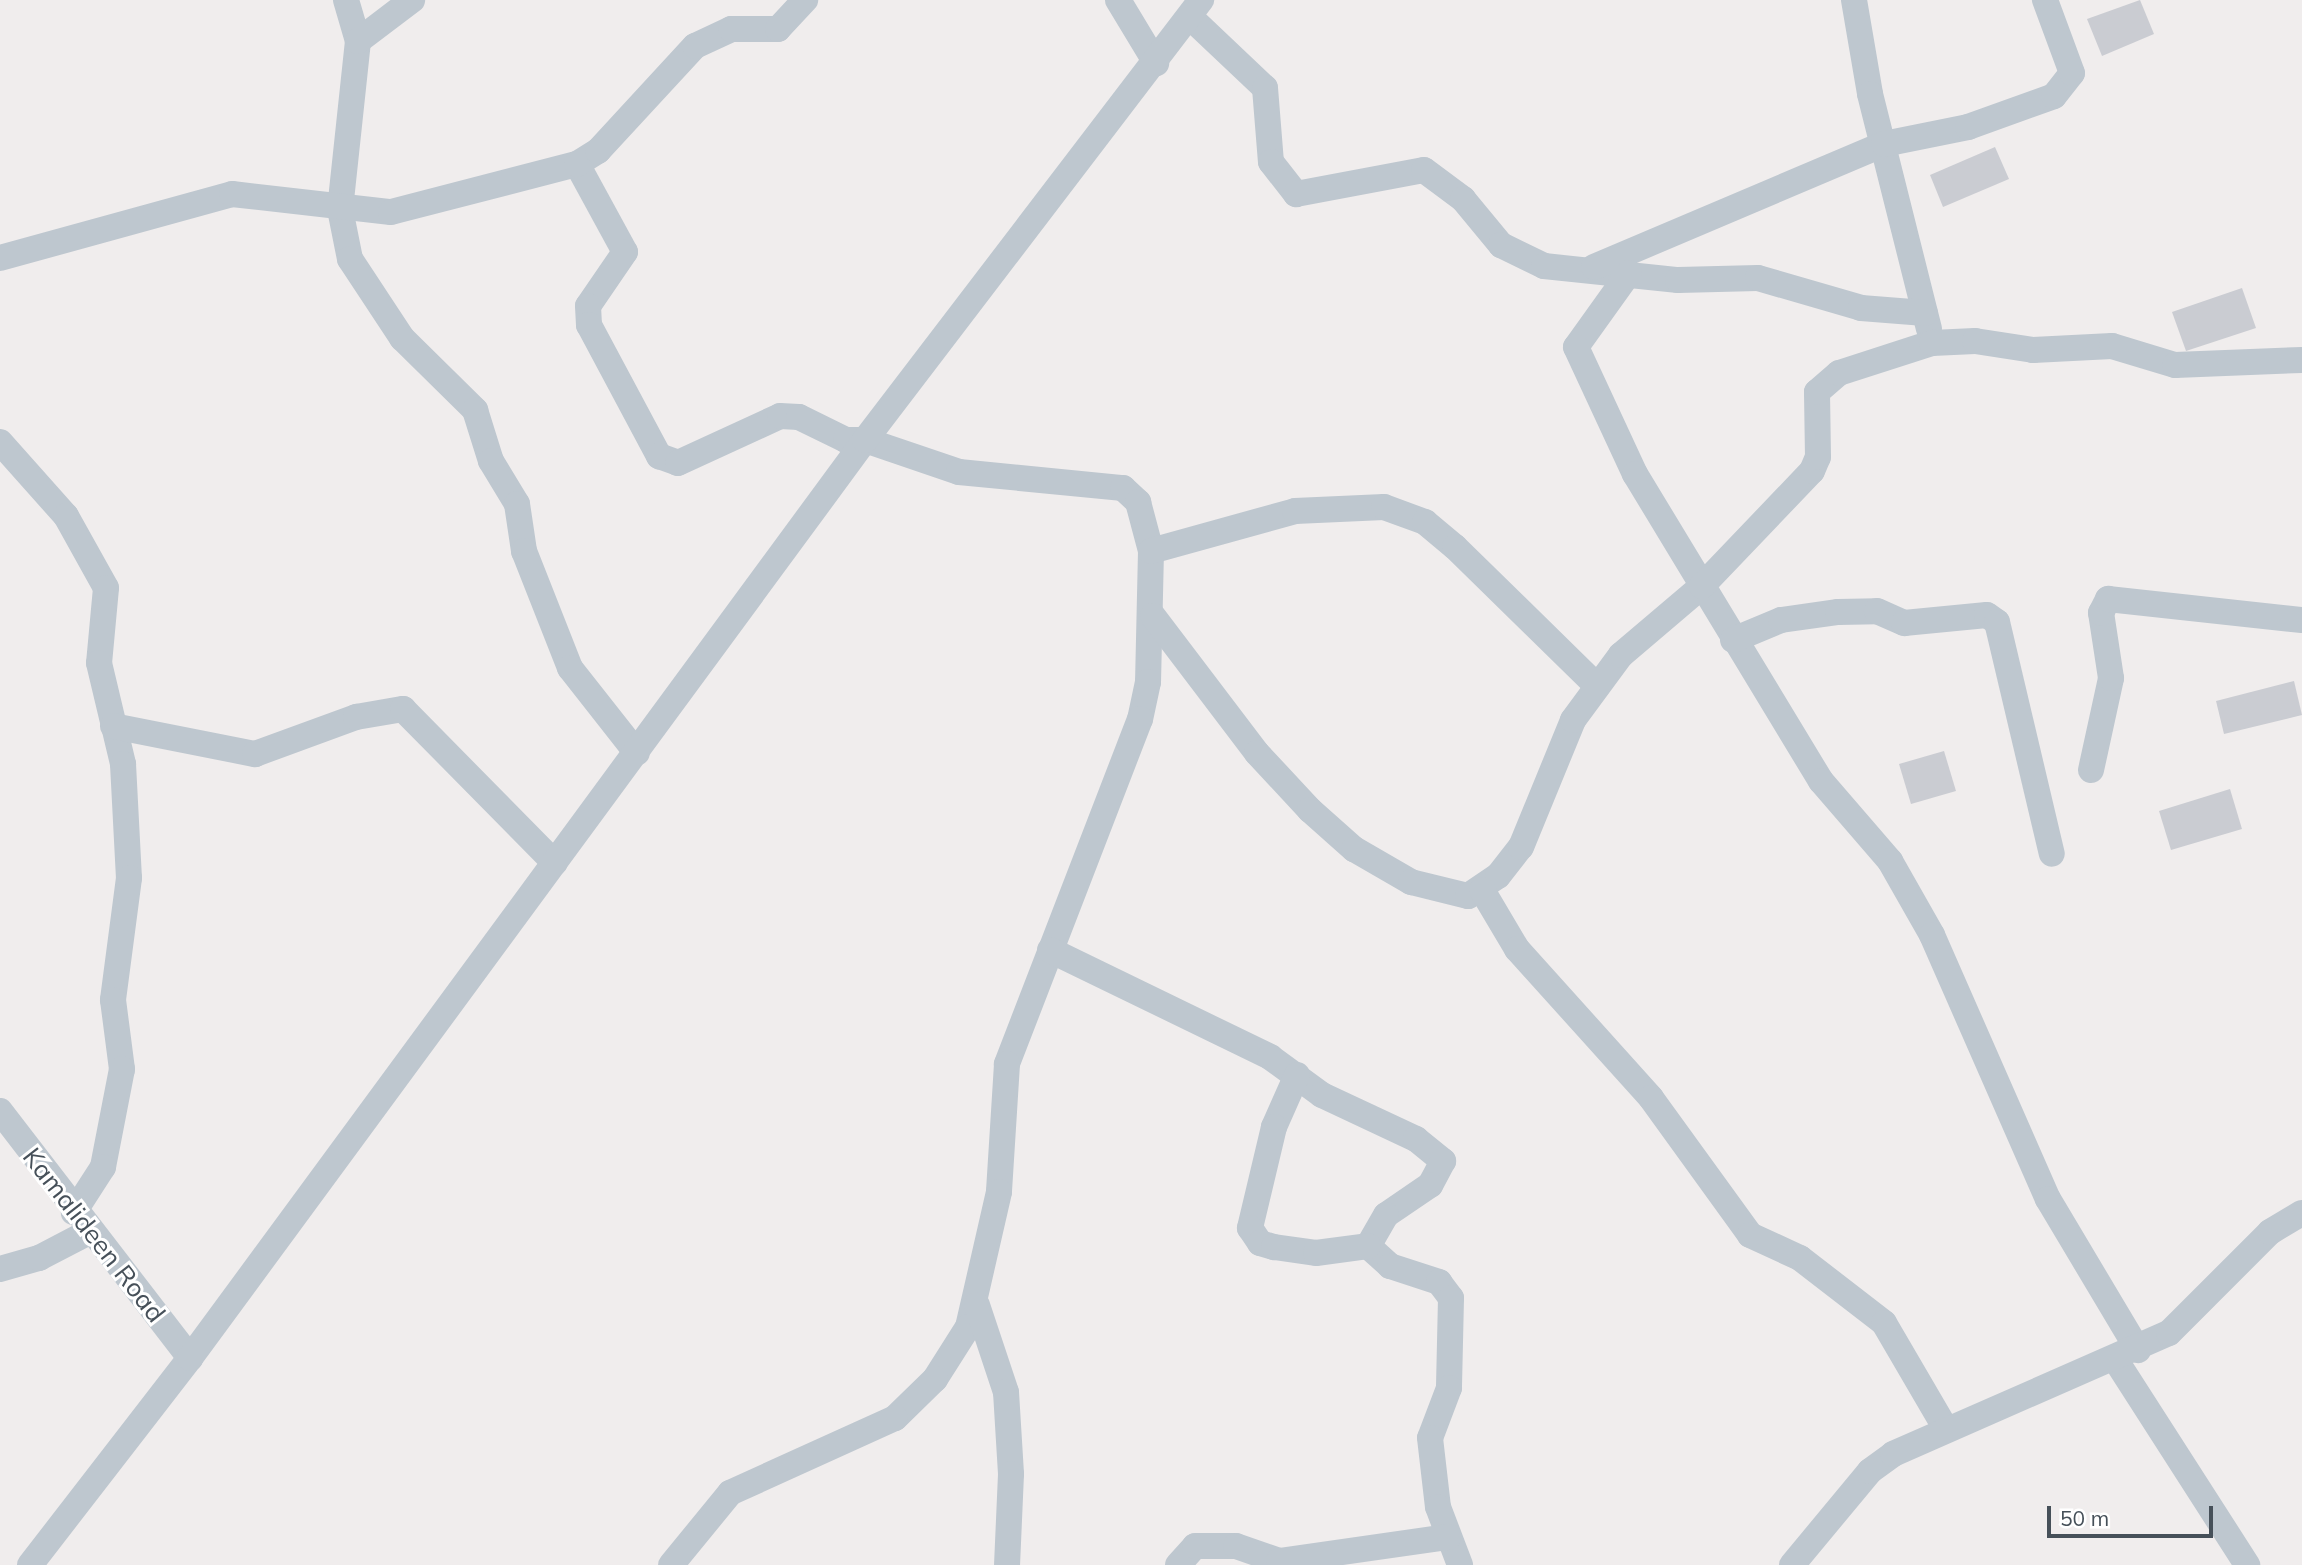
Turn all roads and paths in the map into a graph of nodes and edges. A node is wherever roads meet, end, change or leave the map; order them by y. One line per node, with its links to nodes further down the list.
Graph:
1 (346, 0): 8 (street)
2 (412, 0): 8 (street)
3 (805, 0): 11 (street)
4 (1118, 0): 9 (street)
5 (1854, 0): 10 (street)
6 (2045, 0): 10 (street)
7 (1195, 9): 9 (street); 14 (street)
8 (358, 41): 12 (street)
9 (1156, 63): 19 (street)
10 (1884, 144): 14 (street); 16 (street)
11 (577, 164): 12 (street); 19 (street)
12 (340, 209): 13 (street); 28 (street)
13 (0, 258)
14 (1594, 267): 15 (street)
15 (1629, 273): 16 (street); 22 (street)
16 (1925, 313): 17 (street)
17 (1932, 343): 18 (street); 22 (street)
18 (2302, 360)
19 (865, 440): 21 (street); 28 (street)
20 (0, 442): 27 (street)
21 (1151, 551): 23 (street); 26 (street)
22 (1702, 586): 25 (street); 26 (street)
23 (1153, 616): 32 (street); 33 (street)
24 (2302, 620): 29 (street)
25 (1733, 640): 30 (street); 41 (street)
26 (1597, 687): 32 (street)
27 (113, 726): 31 (street); 37 (street)
28 (637, 753): 31 (street)
29 (2091, 770)
30 (2052, 854)
31 (555, 863): 42 (street)
32 (1482, 890): 43 (street)
33 (1050, 950): 34 (street); 40 (street)
34 (1297, 1075): 38 (street); 38 (street)
35 (0, 1111): 37 (street, Kamalideen Road)
36 (2302, 1213): 41 (street)
37 (81, 1222): 39 (street); 42 (street, Kamalideen Road)
38 (1368, 1246): 44 (street)
39 (0, 1269)
40 (977, 1305): 46 (street); 47 (street)
41 (2127, 1355): 43 (street); 51 (street)
42 (190, 1358): 45 (street)
43 (1946, 1429): 50 (street)
44 (1448, 1537): 48 (street); 49 (street)
45 (30, 1565)
46 (671, 1565)
47 (1007, 1565)
48 (1178, 1565)
49 (1460, 1565)
50 (1792, 1565)
51 (2248, 1565)

